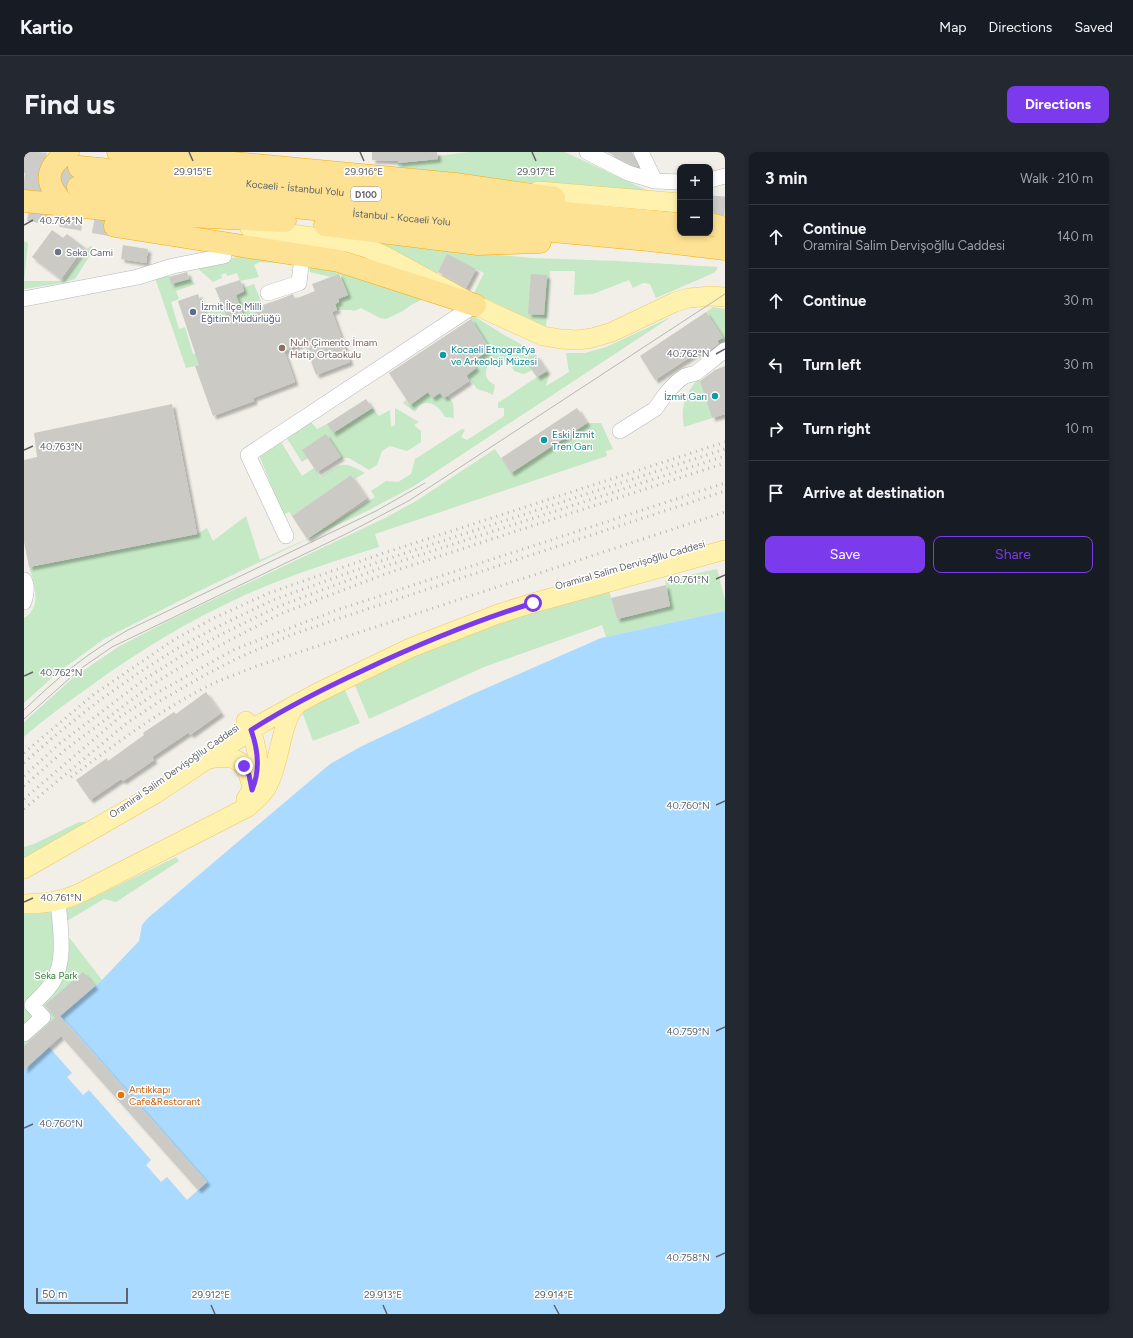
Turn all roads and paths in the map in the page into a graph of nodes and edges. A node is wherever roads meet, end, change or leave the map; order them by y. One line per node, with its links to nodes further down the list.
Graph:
1 (118, 152): 9 (highway)
2 (587, 152): 7 (street)
3 (641, 152): 7 (street)
4 (75, 169): 12 (highway); 16 (highway, İstanbul - Kocaeli Yolu / D100)
5 (725, 176): 6 (street)
6 (713, 179)
7 (655, 181): 8 (street)
8 (677, 182)
9 (455, 184): 11 (main road); 16 (highway)
10 (24, 202): 12 (highway)
11 (677, 203)
12 (65, 205): 13 (highway)
13 (152, 214): 16 (highway); 26 (main road)
14 (677, 219): 16 (highway)
15 (677, 224): 16 (highway, D100)
16 (652, 225): 20 (highway, İstanbul - Kocaeli Yolu / D100)
17 (115, 226): 22 (highway)
18 (713, 226): 19 (highway)
19 (725, 228)
20 (725, 249)
21 (224, 256): 25 (street)
22 (302, 256): 23 (street); 26 (highway)
23 (268, 293)
24 (725, 297): 26 (main road)
25 (24, 299)
26 (475, 304): 29 (street)
27 (725, 350): 28 (street)
28 (620, 431)
29 (286, 536)
30 (725, 538): 35 (main road, Oramiral Salim Dervişoğllu Caddesi)
31 (725, 550): 34 (main road, Oramiral Salim Dervişoğllu Caddesi)
32 (24, 580): 33 (street)
33 (24, 602)
34 (298, 703): 35 (main road, Oramiral Salim Dervişoğllu Caddesi); 37 (main road)
35 (254, 722): 36 (main road); 37 (main road); 38 (main road); 40 (main road, Oramiral Salim Dervişoğllu Caddesi)
36 (209, 759): 38 (main road); 40 (main road)
37 (277, 759): 39 (main road)
38 (252, 790): 39 (main road)
39 (211, 826): 42 (main road)
40 (93, 829): 41 (main road)
41 (24, 869)
42 (24, 904)
43 (59, 911): 44 (street)
44 (24, 1034)

